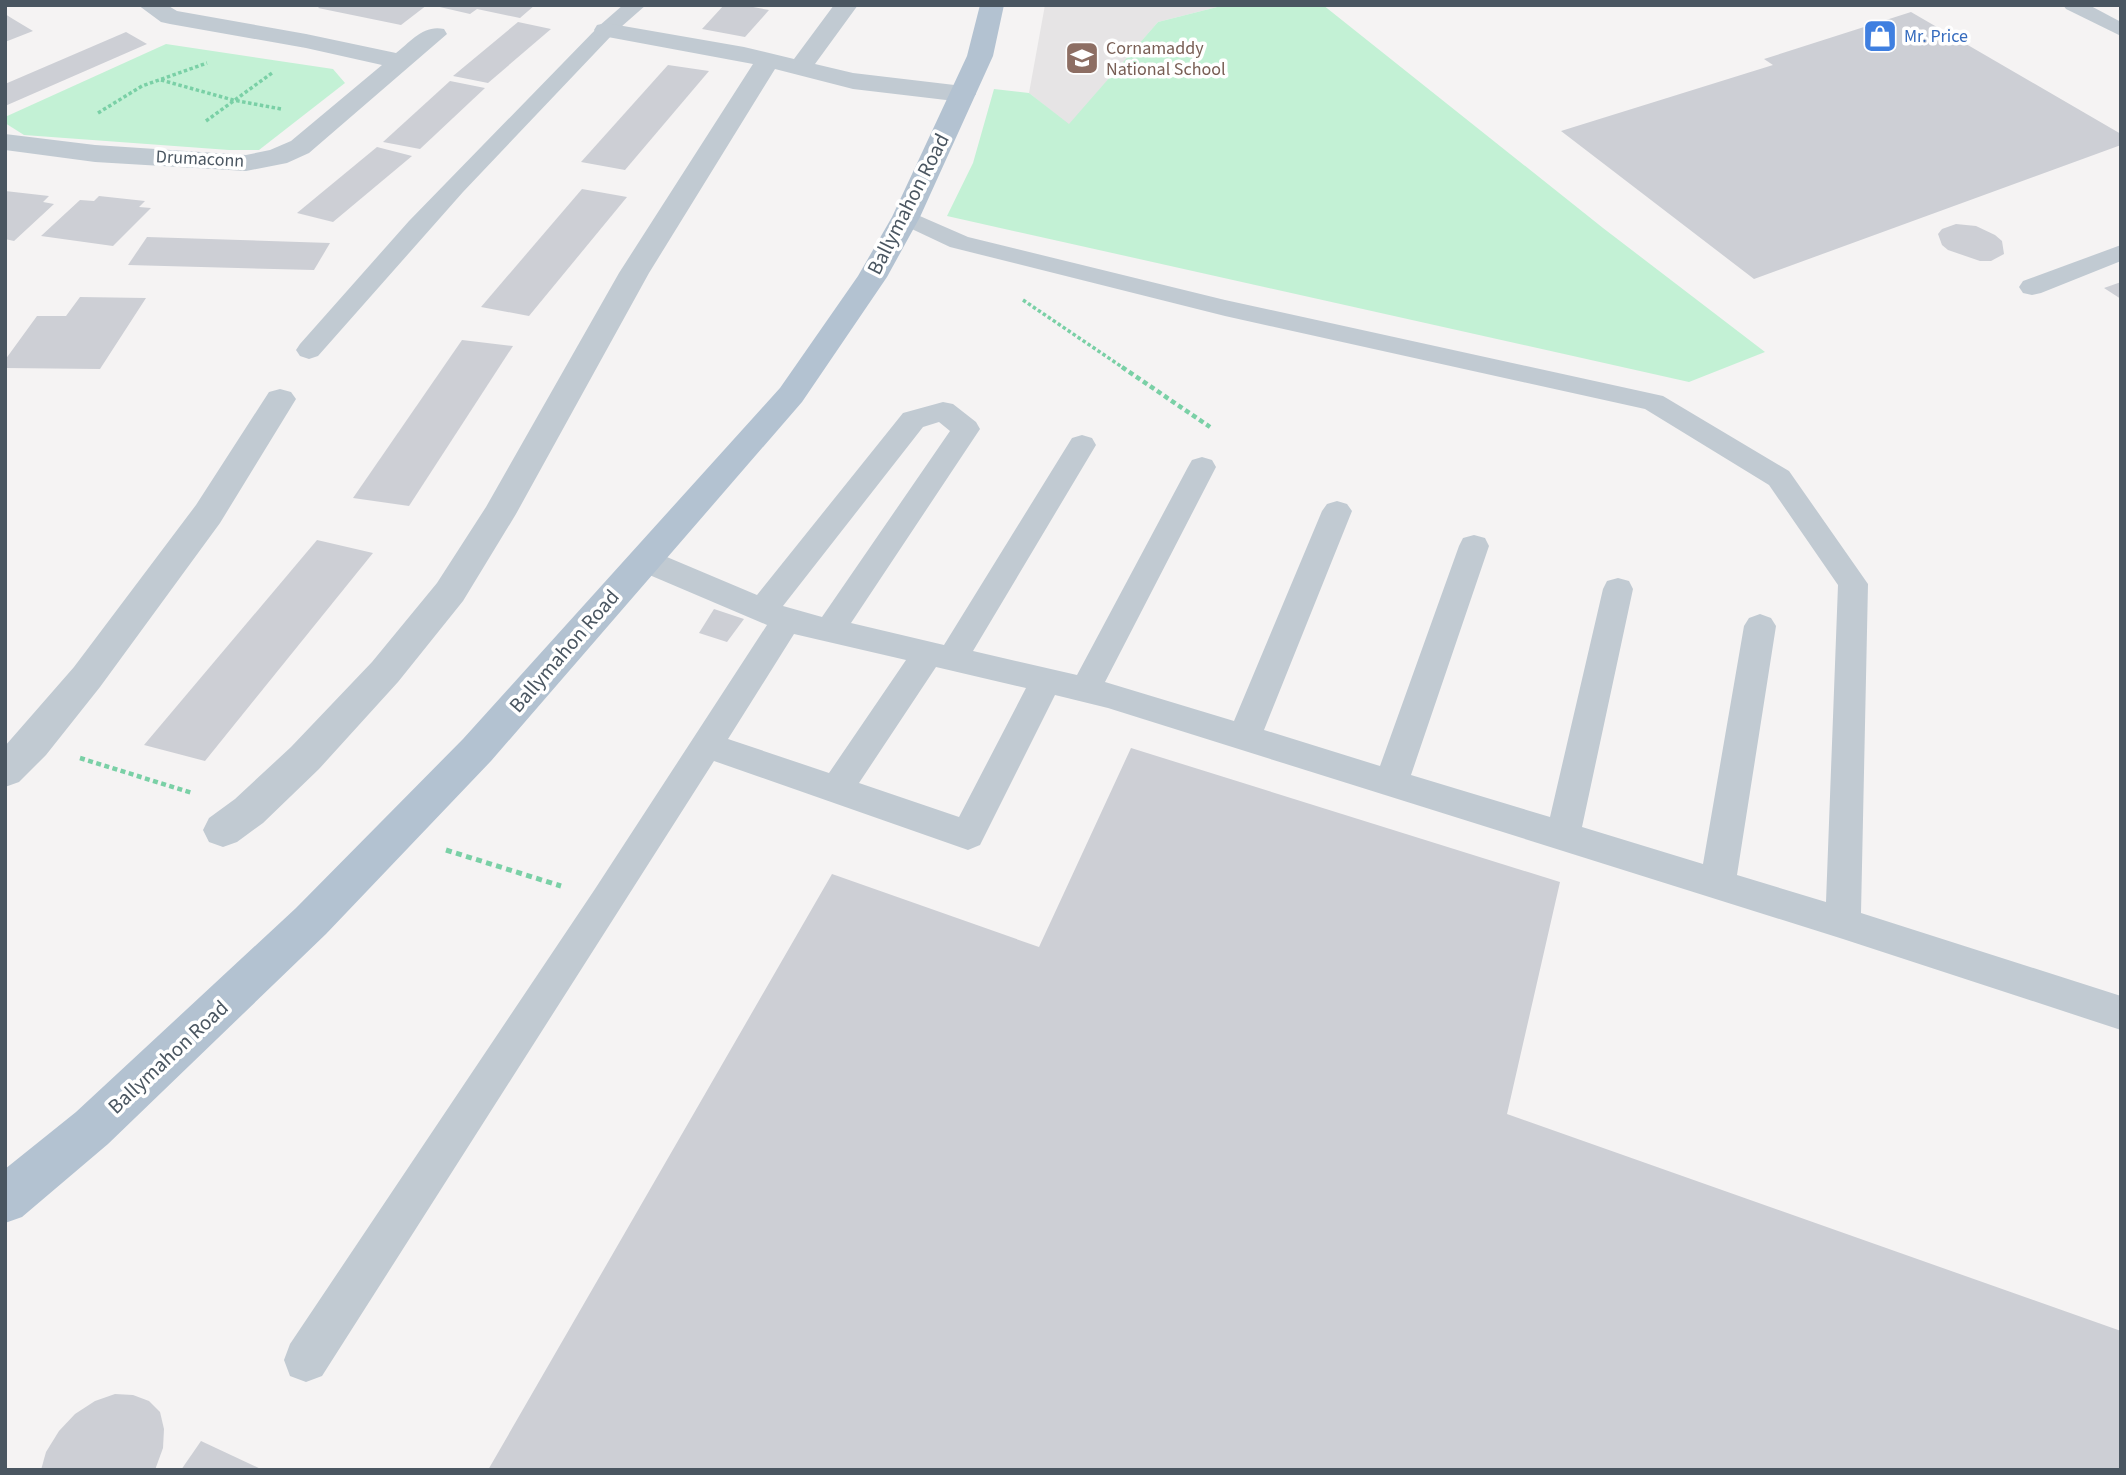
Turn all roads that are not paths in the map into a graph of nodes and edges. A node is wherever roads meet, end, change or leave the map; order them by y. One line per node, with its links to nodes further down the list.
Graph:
1 (150, 5): 10 (street)
2 (636, 5): 6 (lane)
3 (846, 5): 11 (street)
4 (992, 5): 12 (main road, Ballymahon Road)
5 (2073, 5): 7 (lane)
6 (606, 30): 9 (street); 19 (lane)
7 (2121, 30)
8 (435, 34): 10 (street, Drumaconn)
9 (767, 61): 11 (street); 38 (street)
10 (401, 62): 15 (street, Drumaconn)
11 (799, 69): 12 (street)
12 (963, 94): 16 (main road, Ballymahon Road)
13 (79, 125): 15 (street)
14 (5, 142): 15 (street, Drumaconn)
15 (48, 150)
16 (906, 217): 25 (main road, Ballymahon Road); 41 (lane)
17 (2121, 253): 18 (lane)
18 (2032, 287)
19 (309, 350)
20 (280, 399): 35 (street)
21 (1082, 444): 30 (lane)
22 (1202, 467): 32 (lane)
23 (1337, 511): 33 (lane)
24 (1474, 546): 36 (lane)
25 (644, 560): 27 (lane); 43 (main road, Ballymahon Road)
26 (1618, 589): 39 (lane)
27 (774, 615): 29 (lane); 29 (lane); 34 (lane)
28 (1760, 626): 40 (lane)
29 (830, 630): 30 (lane)
30 (940, 656): 31 (lane); 37 (lane)
31 (1046, 681): 32 (lane); 37 (lane)
32 (1085, 690): 33 (lane)
33 (1244, 737): 36 (lane)
34 (706, 745): 37 (lane); 44 (lane)
35 (5, 771)
36 (1391, 783): 39 (lane)
37 (837, 789)
38 (236, 820)
39 (1563, 836): 40 (lane)
40 (1718, 884): 41 (lane)
41 (1843, 923): 42 (lane)
42 (2121, 1013)
43 (5, 1200)
44 (306, 1360)

